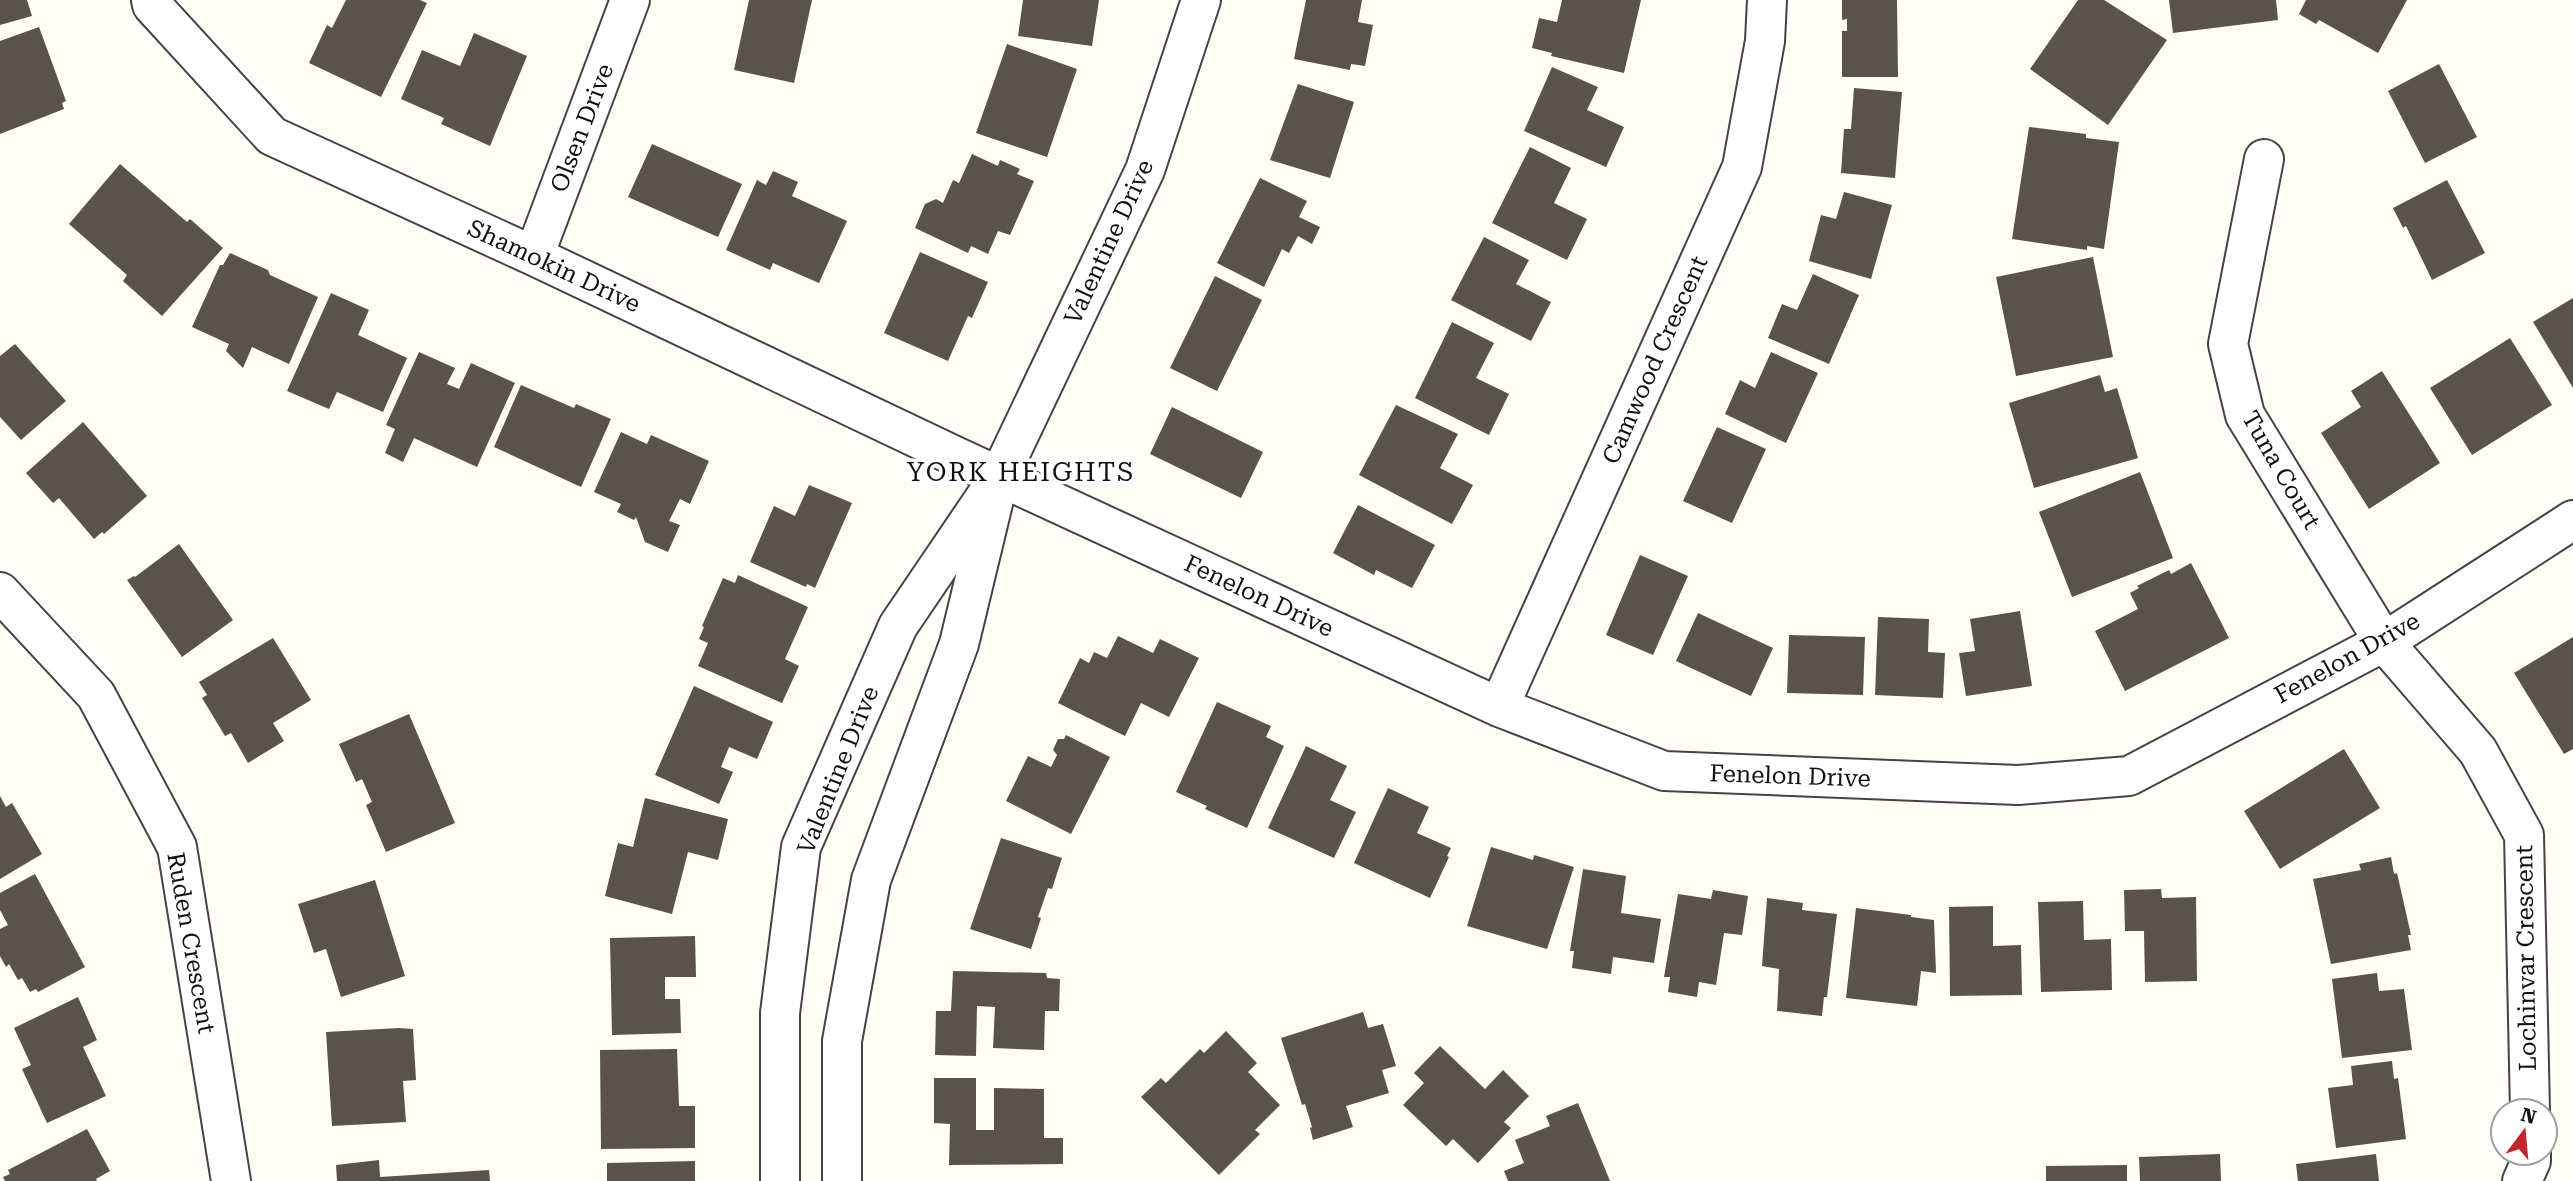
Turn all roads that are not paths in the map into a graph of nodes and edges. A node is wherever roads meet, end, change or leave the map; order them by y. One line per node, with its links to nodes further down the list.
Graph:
1 (151, 0): 6 (street, Shamokin Drive)
2 (630, 0): 6 (street, Olsen Drive)
3 (1201, 0): 7 (street, Valentine Drive)
4 (1767, 0): 11 (street, Camwood Crescent)
5 (2264, 159): 10 (street, Tuna Court)
6 (534, 256): 7 (street, Shamokin Drive)
7 (999, 477): 11 (street, Fenelon Drive); 14 (street, Valentine Drive); 15 (street, Valentine Drive)
8 (2573, 520): 10 (street, Fenelon Drive)
9 (0, 592): 13 (street, Ruden Crescent)
10 (2384, 642): 11 (street, Fenelon Drive); 12 (street, Lochinvar Crescent)
11 (1499, 707)
12 (2530, 1097)
13 (231, 1181)
14 (780, 1181)
15 (842, 1181)

